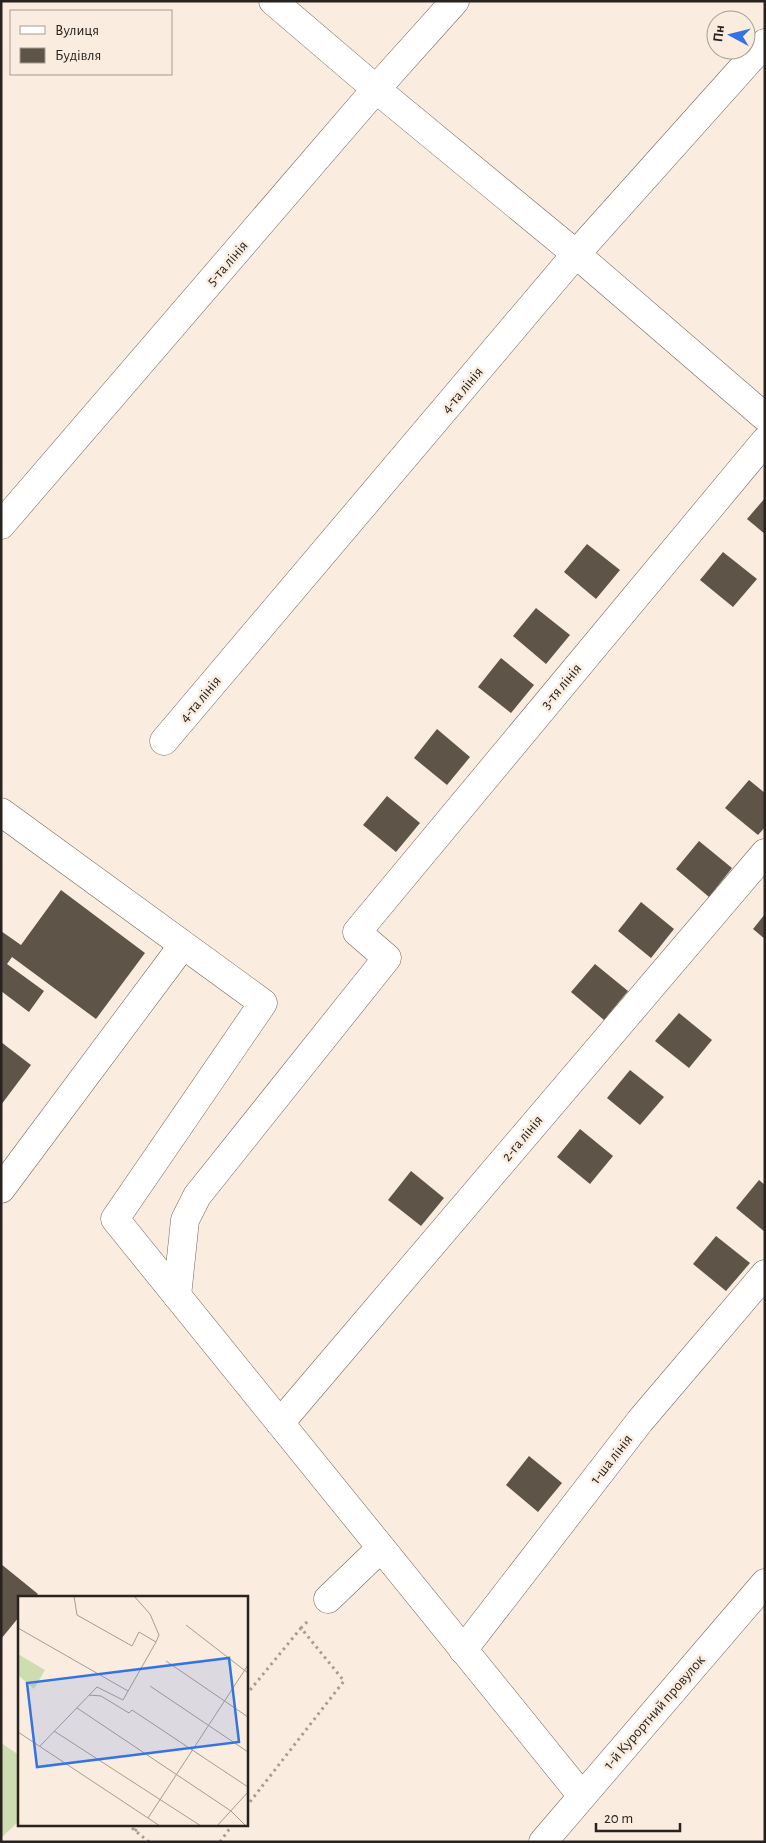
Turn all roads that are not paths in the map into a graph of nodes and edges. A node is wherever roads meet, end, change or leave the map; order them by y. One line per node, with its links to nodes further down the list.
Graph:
1 (273, 1): 4 (street)
2 (455, 1): 4 (street, 5-та лінія)
3 (765, 43): 5 (street, 4-та лінія)
4 (376, 89): 5 (street); 8 (street, 5-та лінія)
5 (576, 254): 6 (street); 9 (street, 4-та лінія)
6 (765, 417)
7 (765, 440): 15 (street, 3-тя лінія)
8 (1, 525)
9 (164, 741)
10 (1, 812): 12 (street)
11 (765, 853): 16 (street, 2-га лінія)
12 (182, 945): 13 (street); 15 (street)
13 (1, 1189)
14 (765, 1274): 20 (street, 1-ша лінія)
15 (177, 1296): 16 (street)
16 (280, 1423): 17 (street)
17 (381, 1548): 19 (street); 20 (street)
18 (765, 1583): 21 (street, 1-й Курортний провулок)
19 (328, 1599)
20 (463, 1650): 21 (street)
21 (582, 1796): 22 (street, 1-й Курортний провулок)
22 (543, 1842)

